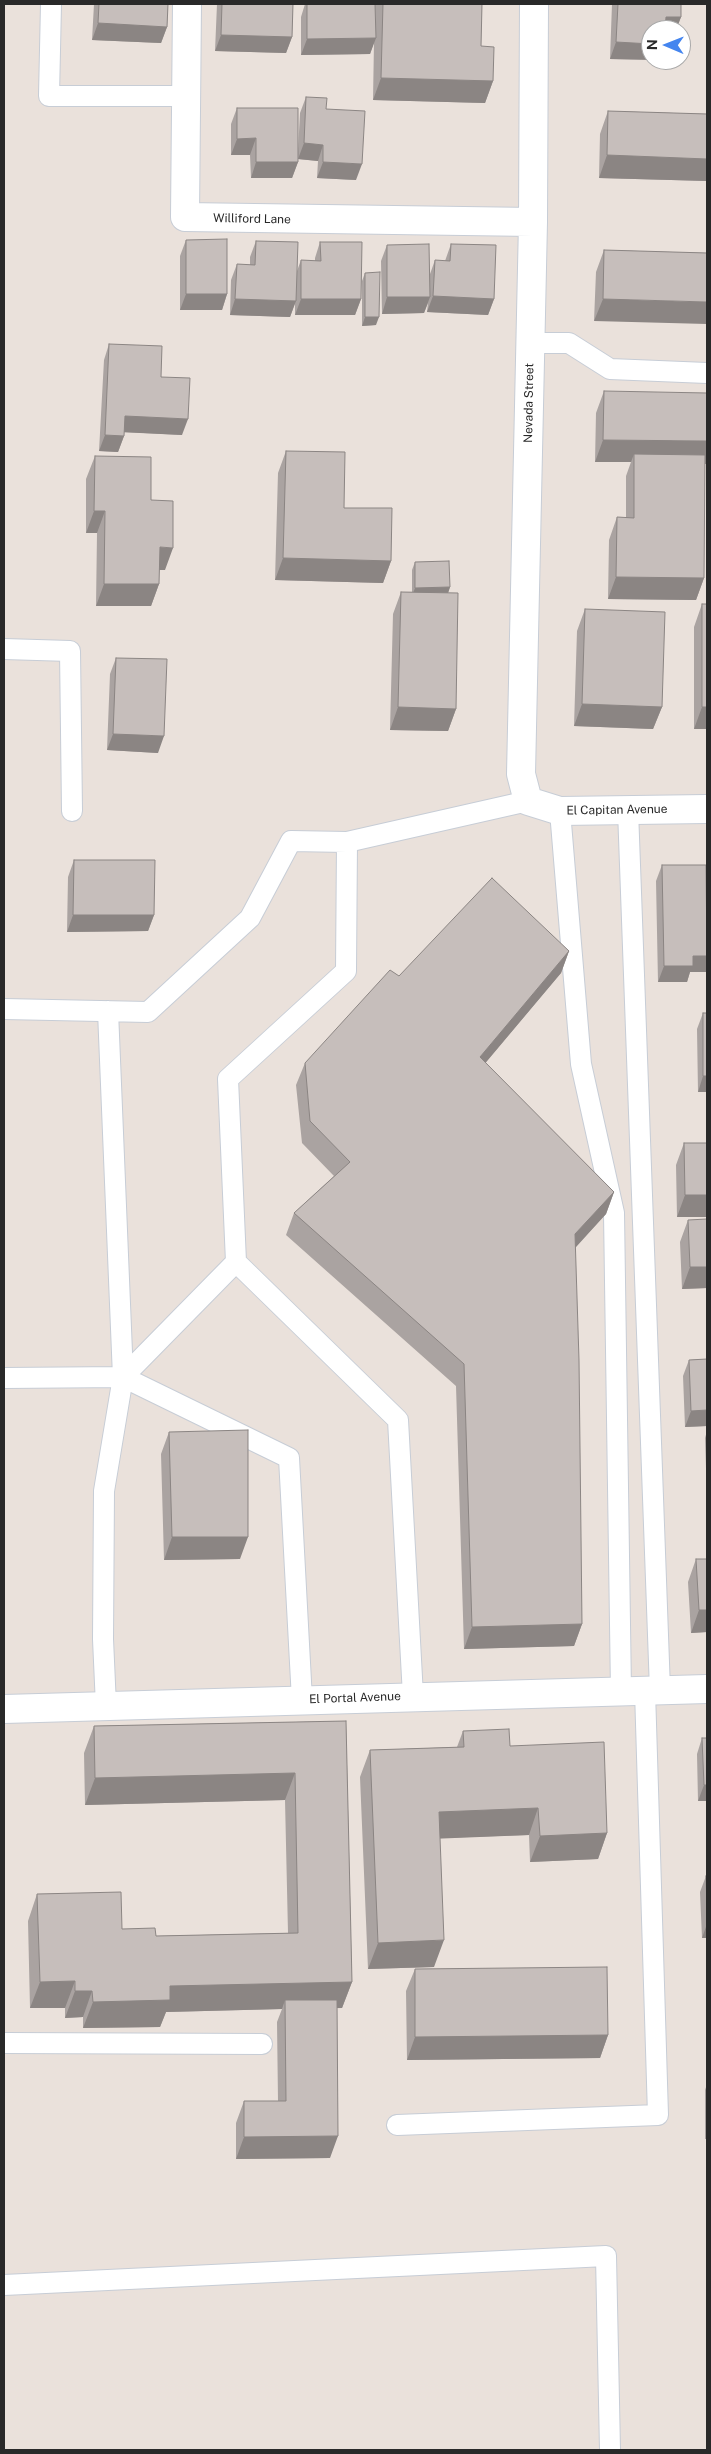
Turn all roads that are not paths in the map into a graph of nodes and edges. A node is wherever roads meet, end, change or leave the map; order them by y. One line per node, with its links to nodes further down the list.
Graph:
1 (51, 4): 4 (lane)
2 (187, 4): 4 (street, Williford Lane)
3 (534, 4): 5 (street, Nevada Street)
4 (186, 96): 5 (street, Williford Lane)
5 (533, 222): 6 (street, Nevada Street)
6 (530, 343): 7 (lane); 9 (street, Nevada Street)
7 (707, 373)
8 (4, 649): 13 (lane)
9 (528, 801): 12 (street, El Capitan Avenue); 14 (lane)
10 (707, 809): 11 (street, El Capitan Avenue)
11 (628, 810): 12 (street, El Capitan Avenue); 21 (lane)
12 (560, 811): 21 (lane)
13 (72, 812)
14 (347, 842): 16 (lane); 17 (lane)
15 (4, 1009): 16 (lane)
16 (108, 1011): 18 (lane)
17 (236, 1262): 18 (lane); 22 (lane)
18 (122, 1377): 19 (lane); 23 (lane); 24 (lane)
19 (4, 1378)
20 (707, 1689): 21 (street, El Portal Avenue)
21 (642, 1691): 22 (street, El Portal Avenue); 28 (lane)
22 (414, 1696): 23 (street, El Portal Avenue)
23 (302, 1700): 24 (street, El Portal Avenue)
24 (106, 1706): 25 (street, El Portal Avenue)
25 (4, 1709)
26 (4, 2043): 27 (lane)
27 (262, 2044)
28 (397, 2125)
29 (4, 2284): 30 (lane)
30 (610, 2450)

